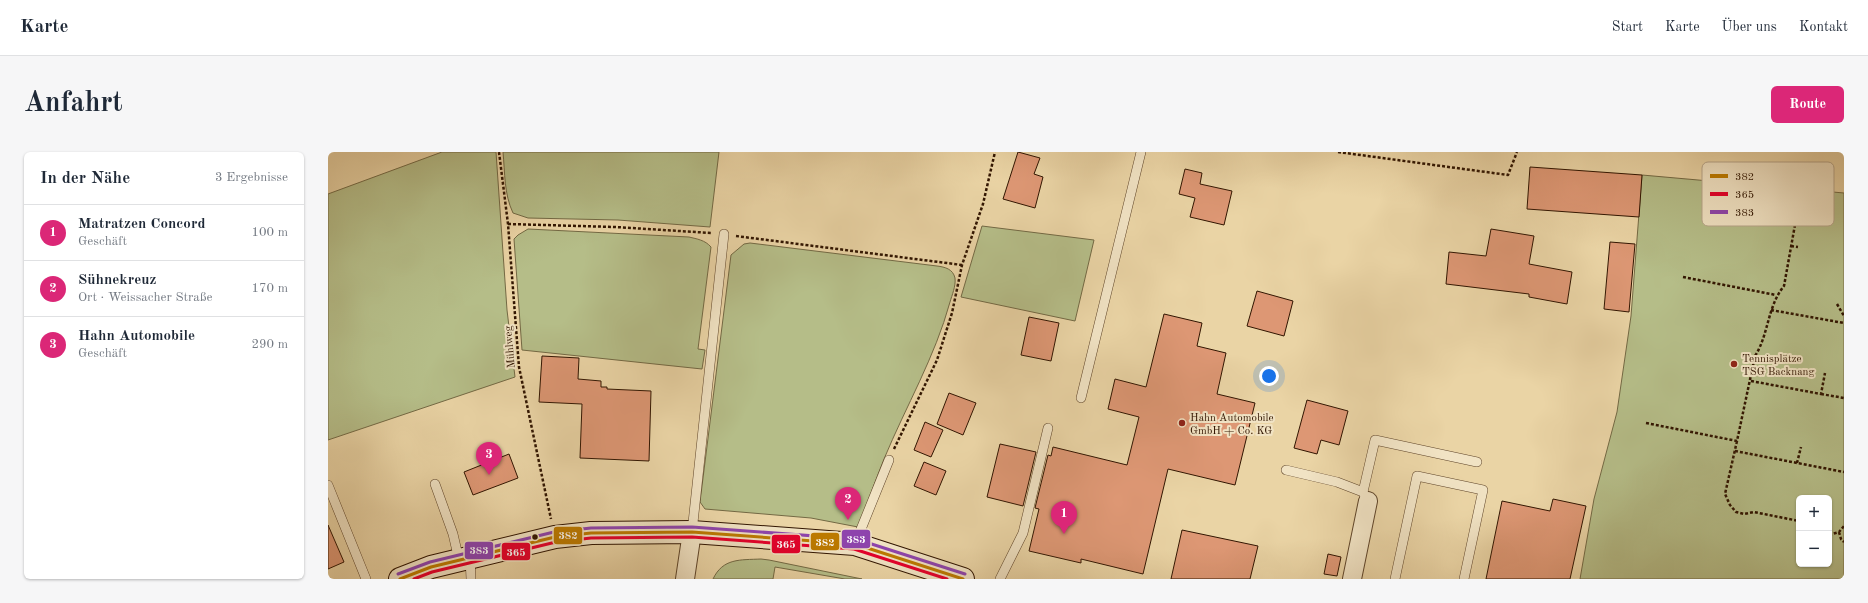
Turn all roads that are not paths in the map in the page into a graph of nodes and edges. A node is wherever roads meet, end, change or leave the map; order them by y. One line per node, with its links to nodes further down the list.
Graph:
1 (1141, 152): 3 (lane)
2 (724, 234): 11 (lane)
3 (1081, 398)
4 (1048, 428): 20 (lane)
5 (889, 460): 12 (lane)
6 (1477, 462): 10 (lane)
7 (1286, 470): 10 (lane)
8 (436, 484): 13 (lane)
9 (328, 485): 15 (lane)
10 (1365, 496): 21 (street)
11 (692, 532): 12 (street); 13 (street); 18 (street)
12 (855, 544): 19 (street)
13 (464, 559): 14 (street); 17 (lane)
14 (431, 573): 16 (street)
15 (366, 579)
16 (400, 579)
17 (471, 579)
18 (686, 579)
19 (963, 579)
20 (1000, 579)
21 (1352, 579)
22 (1395, 579): 23 (lane)
23 (1464, 579)

